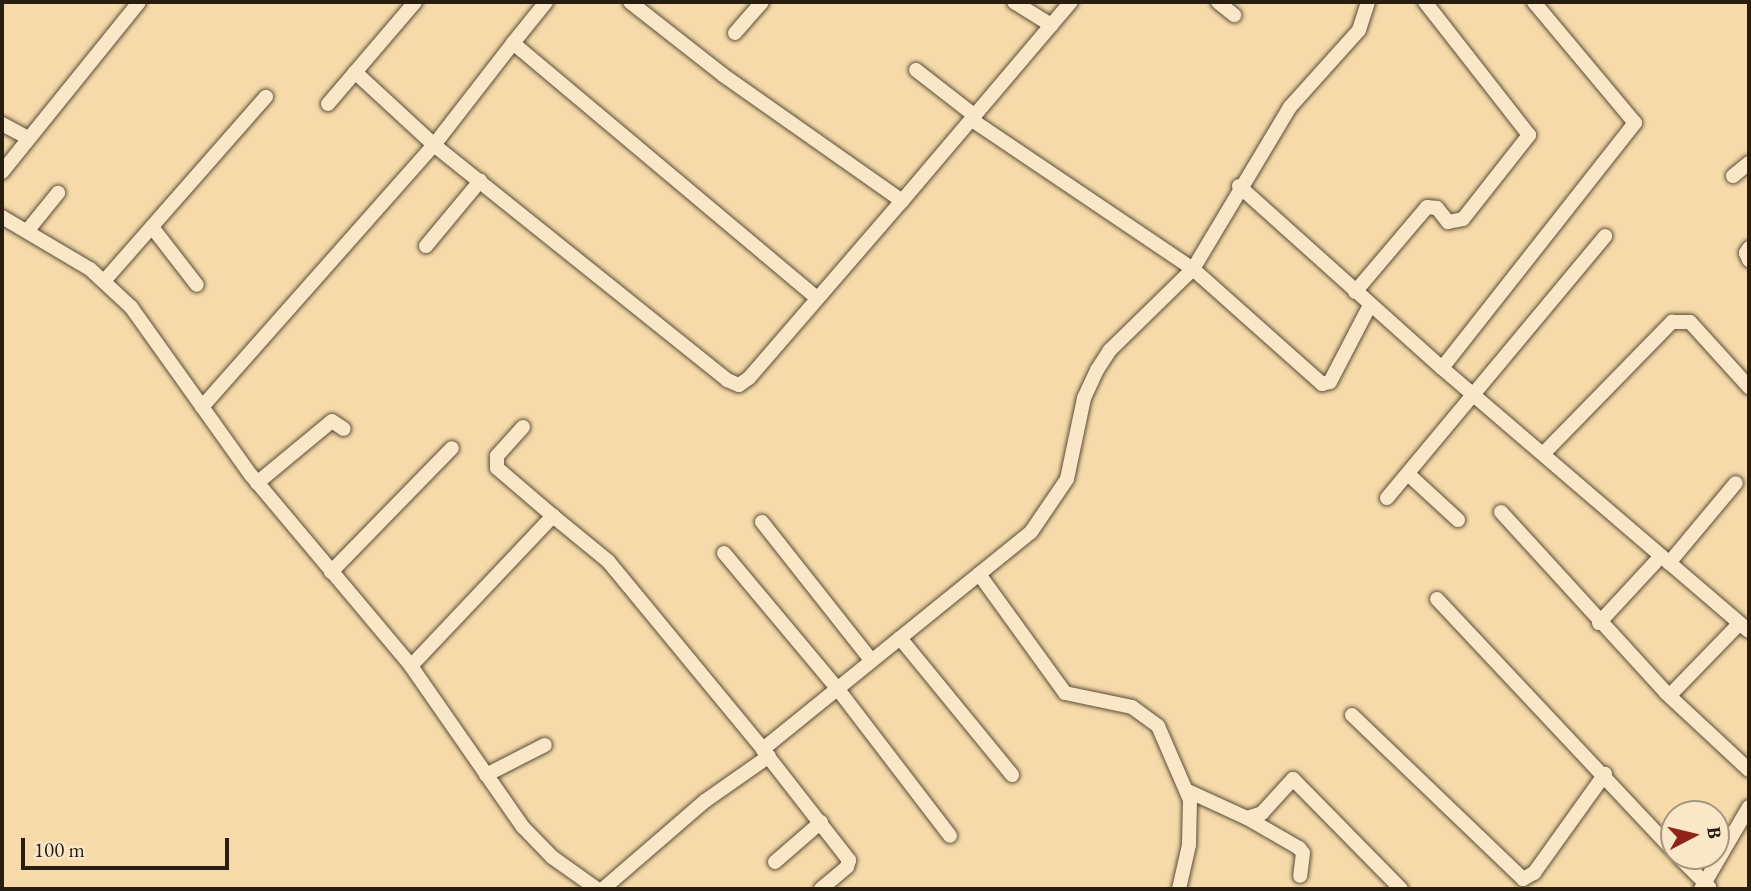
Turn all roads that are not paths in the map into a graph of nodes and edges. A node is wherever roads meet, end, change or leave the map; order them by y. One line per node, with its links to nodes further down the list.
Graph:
1 (139, 2): 22 (street)
2 (415, 2): 17 (street)
3 (630, 2): 30 (street)
4 (762, 2): 14 (street)
5 (1014, 2): 13 (street)
6 (1071, 2): 13 (street)
7 (1218, 2): 12 (street)
8 (1368, 2): 28 (street)
9 (1424, 2): 41 (street)
10 (1534, 2): 44 (street)
11 (539, 4): 15 (street)
12 (1234, 15)
13 (1051, 25): 20 (street)
14 (735, 33)
15 (513, 43): 23 (street); 42 (street)
16 (916, 70): 20 (street)
17 (355, 72): 19 (street); 23 (street)
18 (266, 97): 32 (street)
19 (328, 104)
20 (973, 118): 30 (street); 38 (street)
21 (2, 124): 22 (street)
22 (28, 138): 25 (street)
23 (434, 145): 27 (street); 47 (street)
24 (1749, 163): 26 (street)
25 (2, 172)
26 (1733, 176)
27 (480, 181): 35 (street); 42 (street)
28 (1239, 186): 38 (street); 41 (street)
29 (58, 193): 33 (street)
30 (902, 201): 42 (street)
31 (2, 217): 33 (street)
32 (152, 227): 39 (street); 40 (street)
33 (28, 230): 39 (street)
34 (1605, 236): 46 (street)
35 (426, 246)
36 (1749, 248): 37 (street)
37 (1749, 260)
38 (1193, 269): 43 (street); 63 (street)
39 (105, 280): 47 (street)
40 (197, 285)
41 (1356, 292): 43 (street)
42 (816, 296)
43 (1370, 305): 44 (street)
44 (1442, 368): 46 (street)
45 (1749, 387): 51 (street)
46 (1476, 396): 51 (street); 52 (street)
47 (201, 407): 53 (street)
48 (523, 427): 57 (street)
49 (344, 429): 53 (street)
50 (452, 447): 62 (street)
51 (1544, 454): 61 (street)
52 (1408, 474): 55 (street); 58 (street)
53 (257, 483): 62 (street)
54 (1736, 483): 61 (street)
55 (1387, 498)
56 (1501, 512): 65 (street)
57 (553, 516): 69 (street); 74 (street)
58 (1458, 520)
59 (762, 522): 68 (street)
60 (724, 554): 70 (street)
61 (1665, 560): 65 (street); 66 (street)
62 (331, 572): 69 (street)
63 (979, 574): 67 (street); 79 (street)
64 (1437, 599): 76 (street)
65 (1599, 623): 71 (street)
66 (1744, 627): 71 (street)
67 (900, 638): 68 (street); 78 (street)
68 (871, 660): 70 (street)
69 (411, 666): 77 (street)
70 (836, 688): 74 (street); 84 (street)
71 (1671, 694): 75 (street)
72 (1352, 715): 76 (street)
73 (545, 745): 77 (street)
74 (766, 752): 82 (street); 90 (street)
75 (1749, 770)
76 (1605, 774): 83 (street)
77 (486, 775): 89 (street)
78 (1012, 775)
79 (1188, 791): 81 (street); 92 (street)
80 (1749, 807): 88 (street)
81 (1247, 818): 87 (street); 93 (street)
82 (821, 822): 85 (street); 91 (street)
83 (1660, 835)
84 (950, 836)
85 (775, 862)
86 (1690, 870): 88 (street)
87 (1300, 876)
88 (1705, 888)
89 (597, 889)
90 (603, 889)
91 (821, 889)
92 (1179, 889)
93 (1401, 889)

